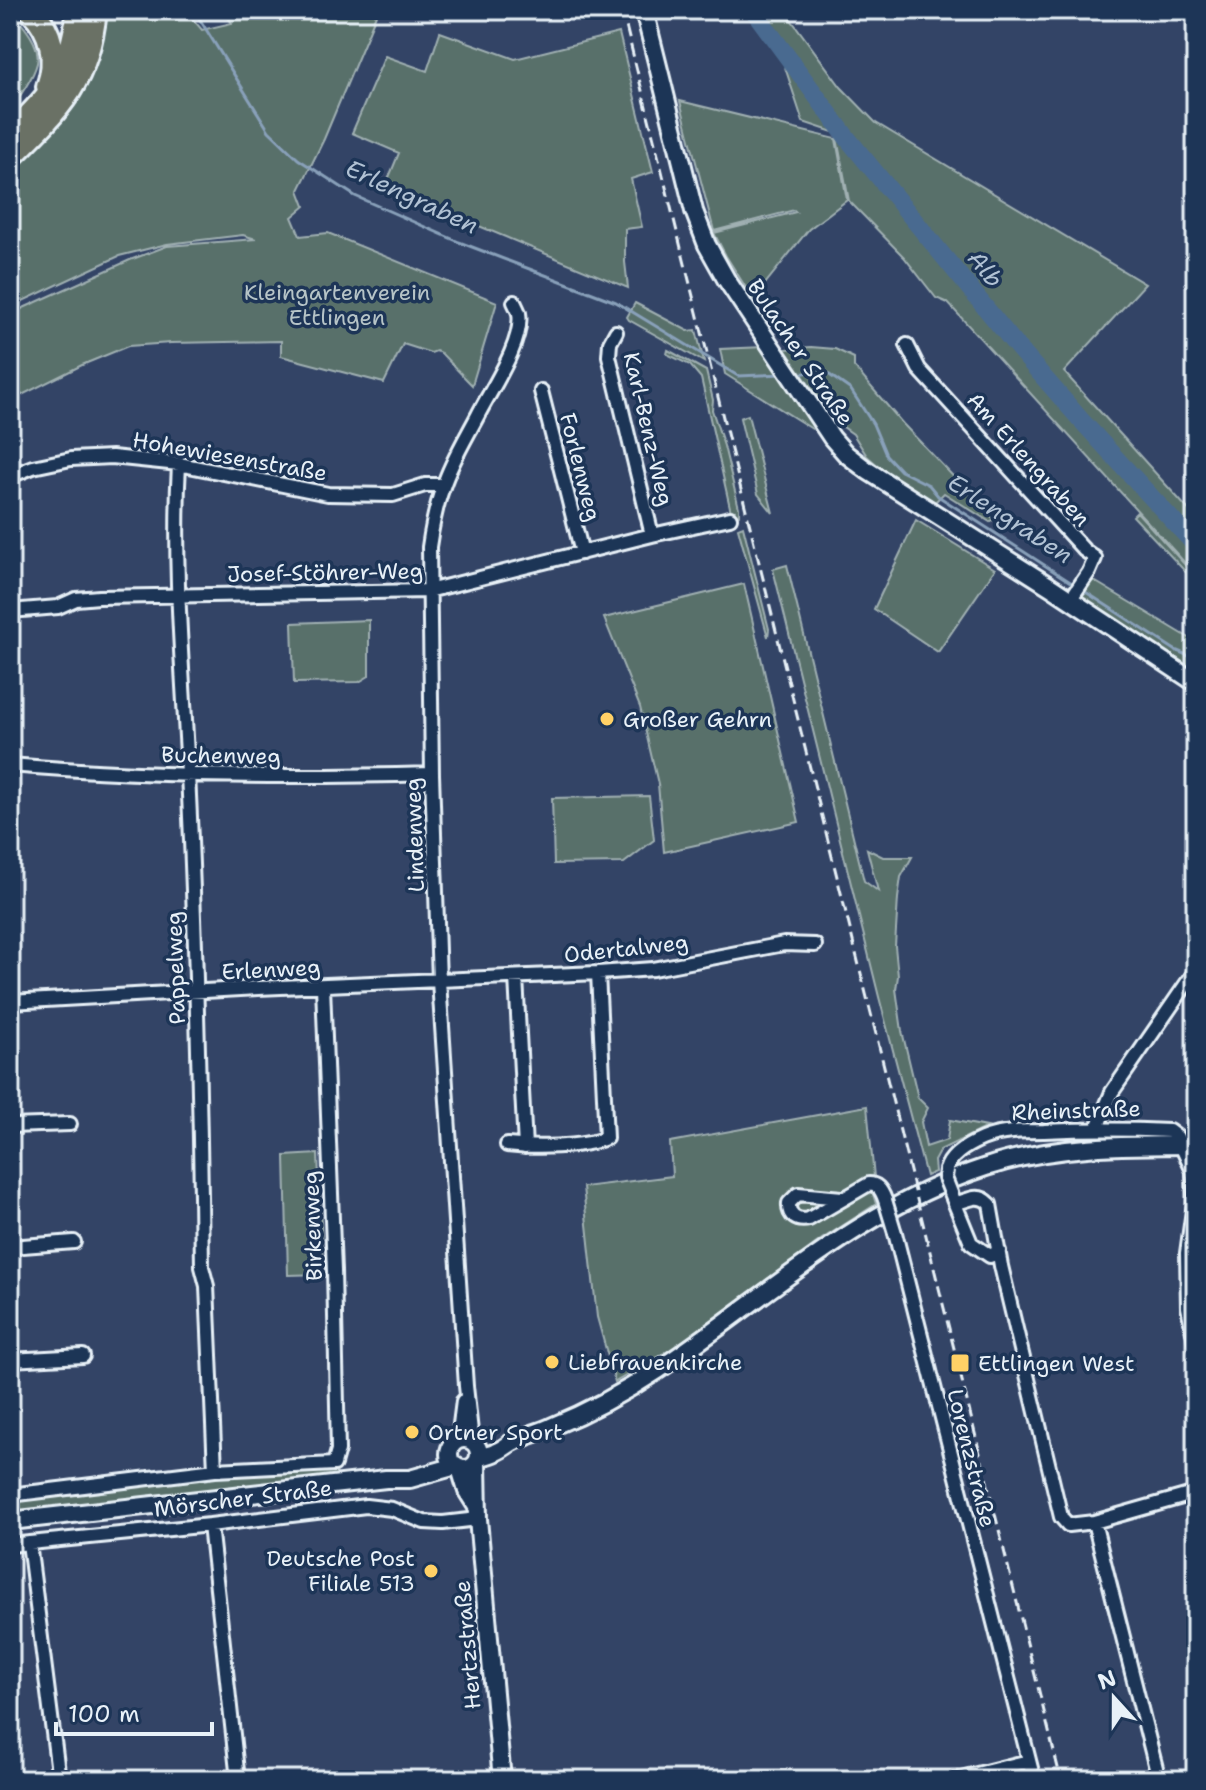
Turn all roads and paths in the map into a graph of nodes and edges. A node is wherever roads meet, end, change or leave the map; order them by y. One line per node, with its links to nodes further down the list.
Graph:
1 (31, 10): 5 (highway)
2 (79, 10): 5 (highway)
3 (95, 10): 7 (highway)
4 (644, 10): 20 (main road, Bulacher Straße)
5 (33, 112): 6 (highway)
6 (10, 135)
7 (10, 157)
8 (514, 302): 14 (street, Lindenweg)
9 (616, 332): 16 (street, Karl-Benz-Weg)
10 (907, 345): 20 (street, Am Erlengraben)
11 (541, 391): 17 (street, Forlenweg)
12 (179, 464): 13 (street, Hohewiesenstraße); 14 (street, Hohewiesenstraße); 19 (street, Pappelweg)
13 (10, 476)
14 (443, 485): 18 (street, Lindenweg)
15 (730, 518): 16 (street, Josef-Stöhrer-Weg)
16 (652, 535): 17 (street, Josef-Stöhrer-Weg)
17 (582, 553): 18 (street, Josef-Stöhrer-Weg)
18 (428, 591): 19 (street, Josef-Stöhrer-Weg); 24 (street, Lindenweg)
19 (178, 596): 21 (street, Josef-Stöhrer-Weg); 25 (street, Pappelweg)
20 (1073, 596): 22 (main road, Bulacher Straße)
21 (10, 611)
22 (1196, 683)
23 (10, 765): 25 (street, Buchenweg)
24 (432, 774): 25 (street, Buchenweg); 30 (street, Lindenweg)
25 (188, 775): 32 (street, Pappelweg)
26 (815, 945): 28 (street, Odertalweg)
27 (1196, 970): 36 (street)
28 (598, 973): 29 (street, Odertalweg); 39 (street)
29 (516, 977): 30 (street, Odertalweg); 39 (street)
30 (439, 981): 31 (street, Erlenweg); 50 (street, Lindenweg)
31 (323, 986): 32 (street, Erlenweg); 51 (street, Birkenweg)
32 (196, 993): 33 (street, Erlenweg); 52 (street, Pappelweg)
33 (10, 1002)
34 (70, 1124): 35 (street)
35 (10, 1126)
36 (1097, 1128): 38 (street, Rheinstraße); 42 (street, Rheinstraße, bridge)
37 (507, 1145): 39 (street)
38 (1188, 1145): 40 (street); 43 (main road, Rheinstraße)
39 (525, 1147)
40 (1196, 1195): 47 (street)
41 (842, 1198): 61 (street, Lorenzstraße, bridge)
42 (954, 1201): 46 (street, Rheinstraße); 46 (street)
43 (866, 1222): 50 (main road, Mörscher Straße)
44 (74, 1242): 45 (street)
45 (10, 1247)
46 (999, 1251): 57 (street)
47 (1196, 1346)
48 (83, 1356): 49 (street)
49 (10, 1360)
50 (466, 1454): 55 (main road, Hertzstraße); 56 (main road, Mörscher Straße)
51 (334, 1464): 52 (street, Mörscher Straße)
52 (215, 1470): 54 (street, Mörscher Straße)
53 (1196, 1493): 57 (street)
54 (10, 1495)
55 (477, 1513): 58 (street, Mörscher Straße); 64 (main road, Hertzstraße)
56 (10, 1521)
57 (1094, 1522): 67 (street)
58 (210, 1525): 59 (street, Mörscher Straße); 63 (street)
59 (29, 1543): 60 (street, Mörscher Straße); 62 (street)
60 (10, 1545)
61 (1029, 1761): 65 (street); 66 (street, Lorenzstraße)
62 (59, 1780)
63 (238, 1780)
64 (502, 1780)
65 (953, 1780)
66 (1034, 1780)
67 (1159, 1780)

